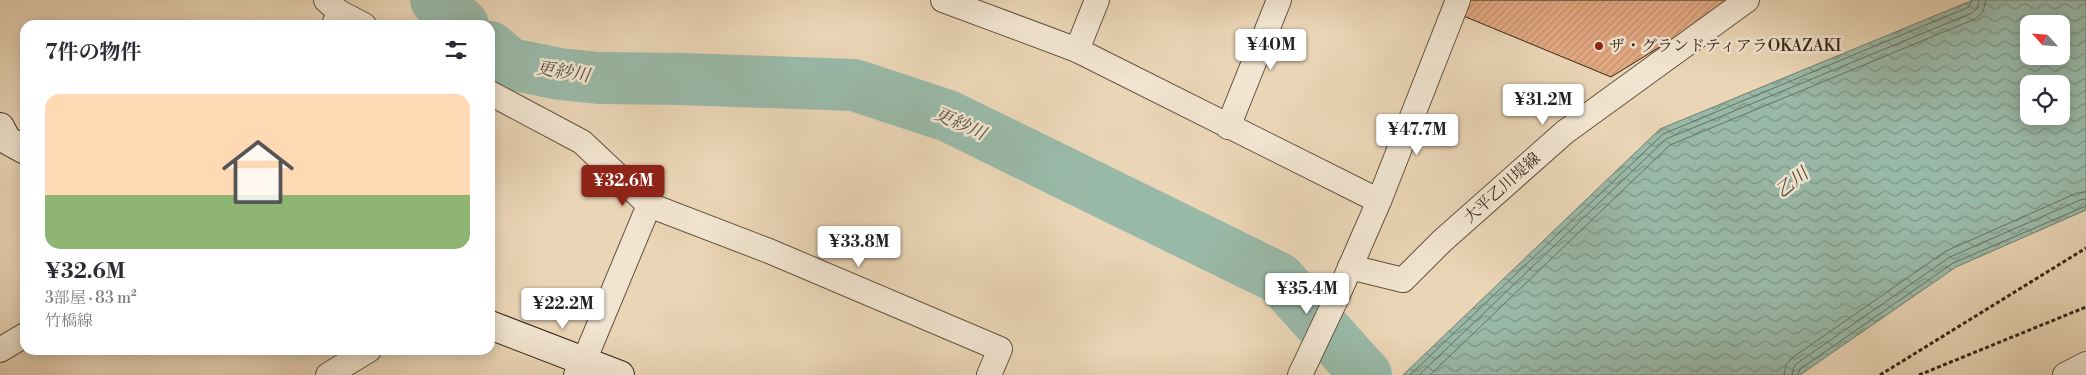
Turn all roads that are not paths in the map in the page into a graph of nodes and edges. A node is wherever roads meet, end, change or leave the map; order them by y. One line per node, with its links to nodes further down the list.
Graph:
1 (943, 0): 8 (street)
2 (1097, 0): 8 (street)
3 (1279, 0): 10 (street)
4 (1458, 0): 11 (street)
5 (1747, 0): 13 (street, 大平乙川堤線)
6 (333, 12): 7 (street)
7 (352, 20)
8 (1077, 50): 10 (street)
9 (495, 96): 12 (street)
10 (1228, 127): 11 (street)
11 (1379, 201): 13 (street)
12 (649, 205): 19 (street); 22 (street)
13 (1350, 267): 23 (street)
14 (495, 326): 19 (street)
15 (20, 338): 16 (street)
16 (0, 350)
17 (361, 355): 20 (street)
18 (2086, 364): 24 (street)
19 (580, 368): 21 (street)
20 (328, 375)
21 (620, 375)
22 (990, 375)
23 (1300, 375)
24 (2065, 375)

